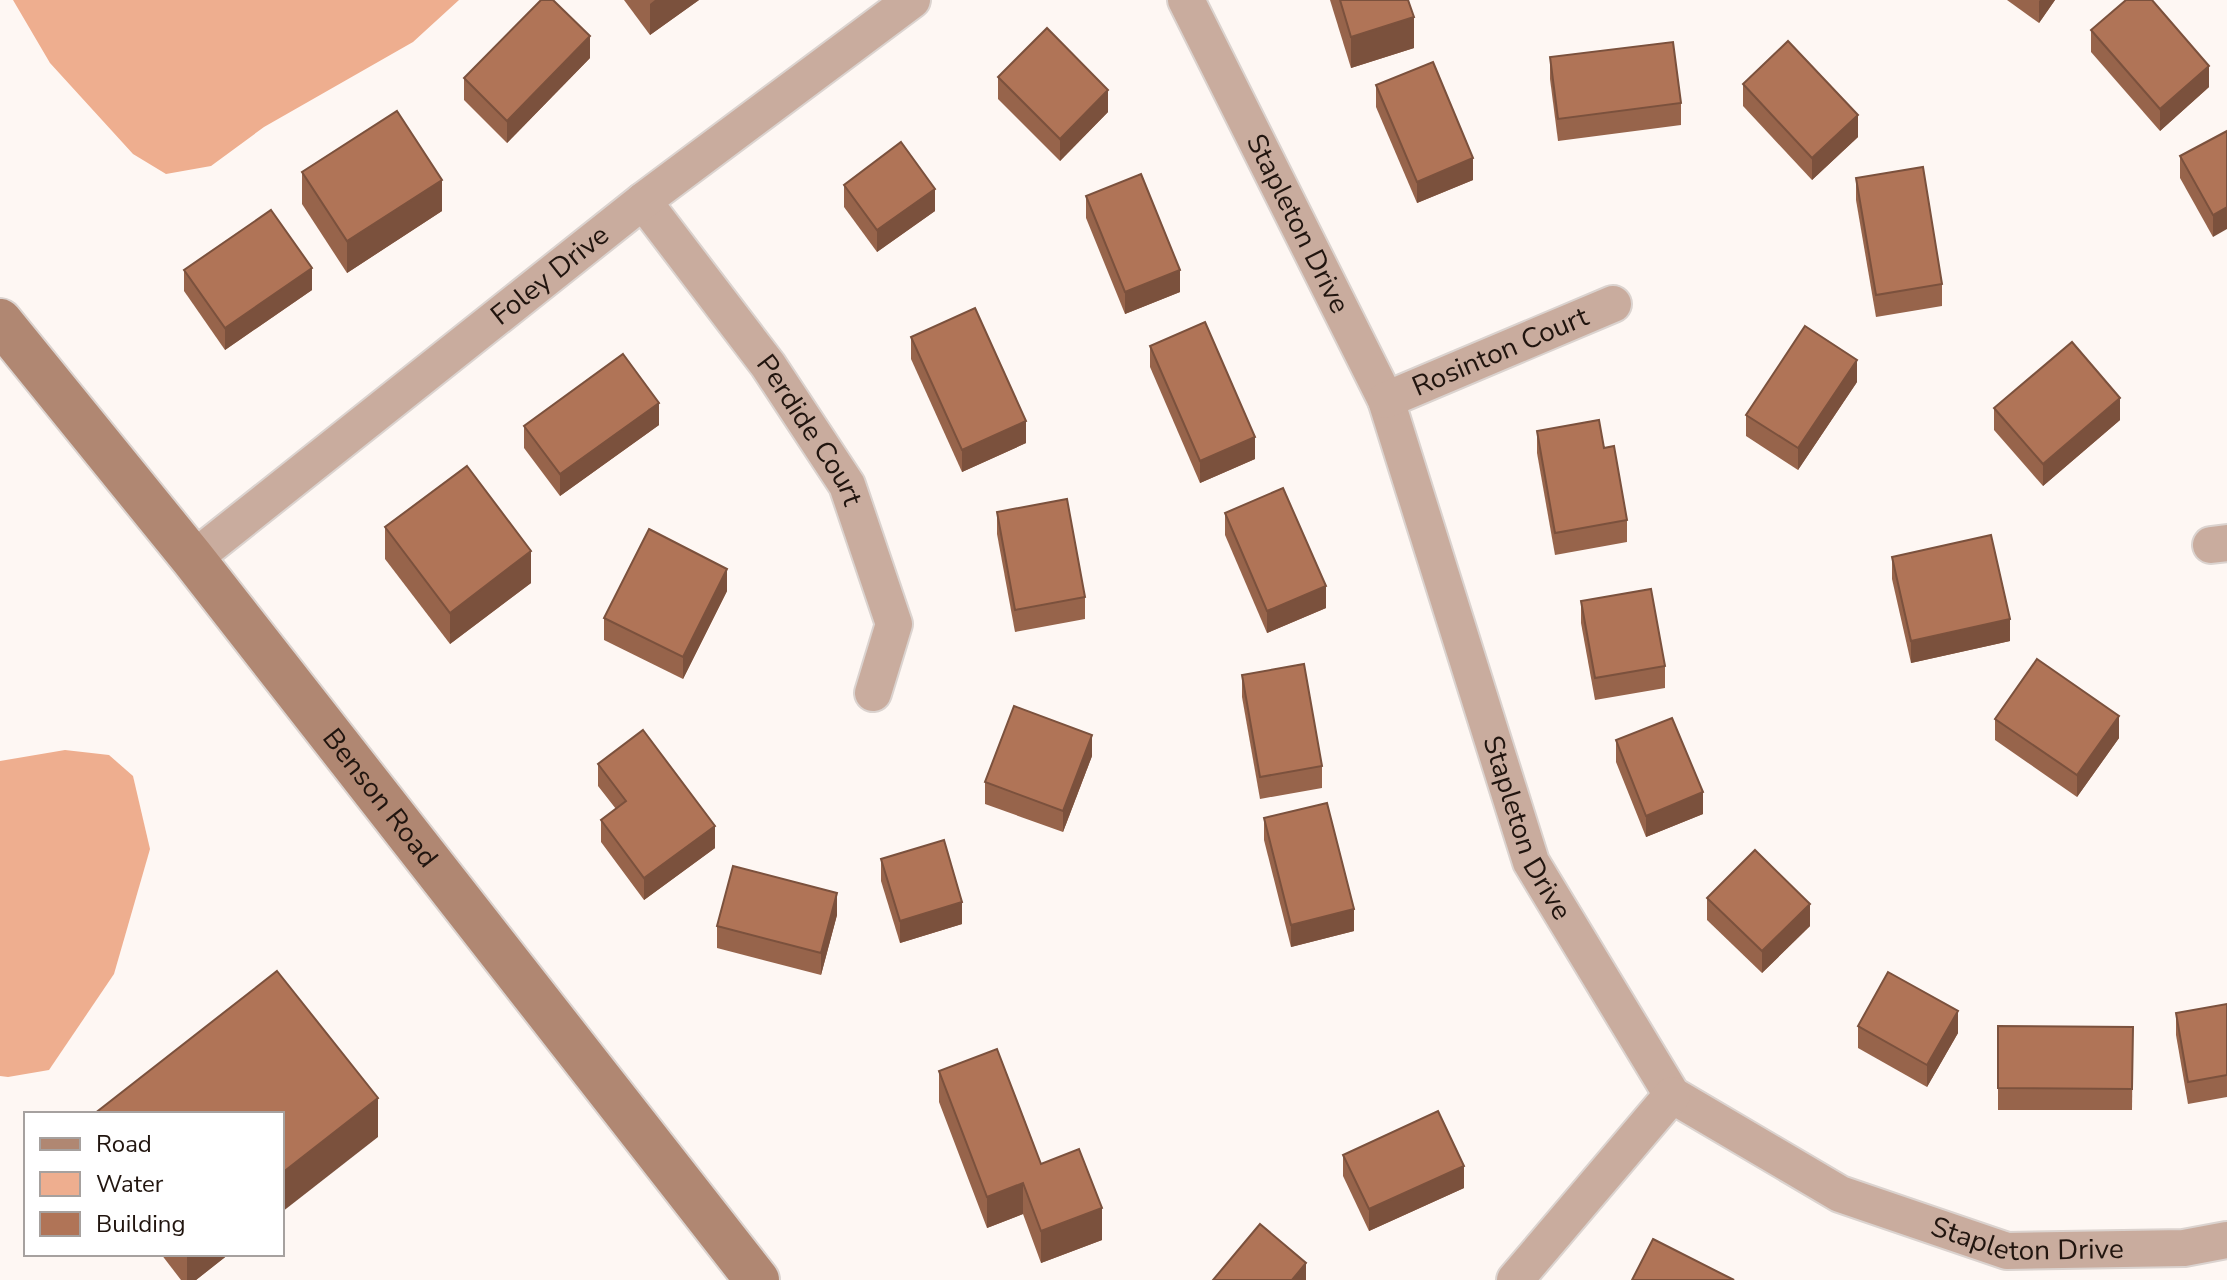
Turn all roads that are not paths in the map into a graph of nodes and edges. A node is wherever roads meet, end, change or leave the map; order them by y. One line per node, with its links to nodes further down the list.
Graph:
1 (912, 0): 3 (street, Foley Drive)
2 (1186, 0): 6 (street, Stapleton Drive)
3 (643, 201): 7 (street, Foley Drive); 8 (street, Perdide Court)
4 (1613, 304): 6 (street, Rosinton Court)
5 (0, 321): 7 (main road, Benson Road)
6 (1386, 400): 9 (street, Stapleton Drive)
7 (193, 559): 11 (main road, Benson Road)
8 (873, 693)
9 (1672, 1095): 10 (street, Stapleton Drive); 12 (street)
10 (2227, 1240)
11 (757, 1280)
12 (1515, 1280)

